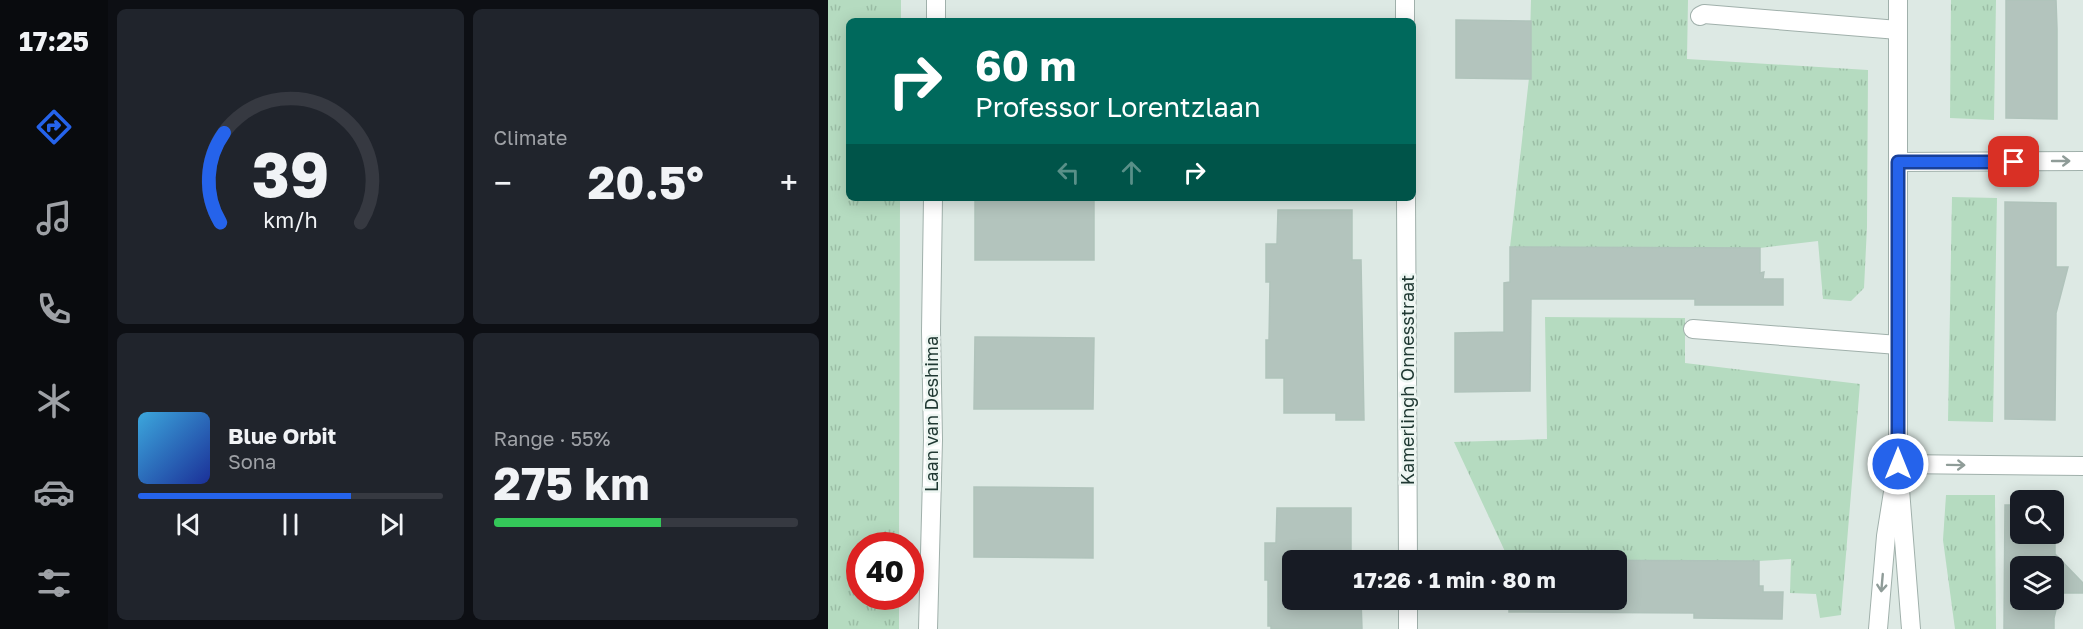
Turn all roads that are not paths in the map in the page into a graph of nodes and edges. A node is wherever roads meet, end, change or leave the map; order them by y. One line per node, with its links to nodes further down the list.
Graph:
1 (936, 0): 5 (street)
2 (1405, 0): 6 (street)
3 (1898, 0): 7 (street)
4 (1700, 16): 7 (street)
5 (936, 18)
6 (1405, 18)
7 (1898, 30): 9 (street)
8 (2083, 161): 9 (street, one-way to 8)
9 (1898, 162): 13 (street)
10 (933, 201): 18 (street, Laan van Deshima)
11 (1406, 201): 16 (street, Kamerlingh Onnesstraat)
12 (1693, 329): 13 (street)
13 (1898, 345): 14 (street)
14 (1898, 464): 15 (street, one-way to 15); 20 (street, one-way to 20); 21 (street)
15 (2083, 466)
16 (1408, 550)
17 (1408, 610): 19 (street)
18 (928, 629)
19 (1408, 629)
20 (1878, 629)
21 (1911, 629)

